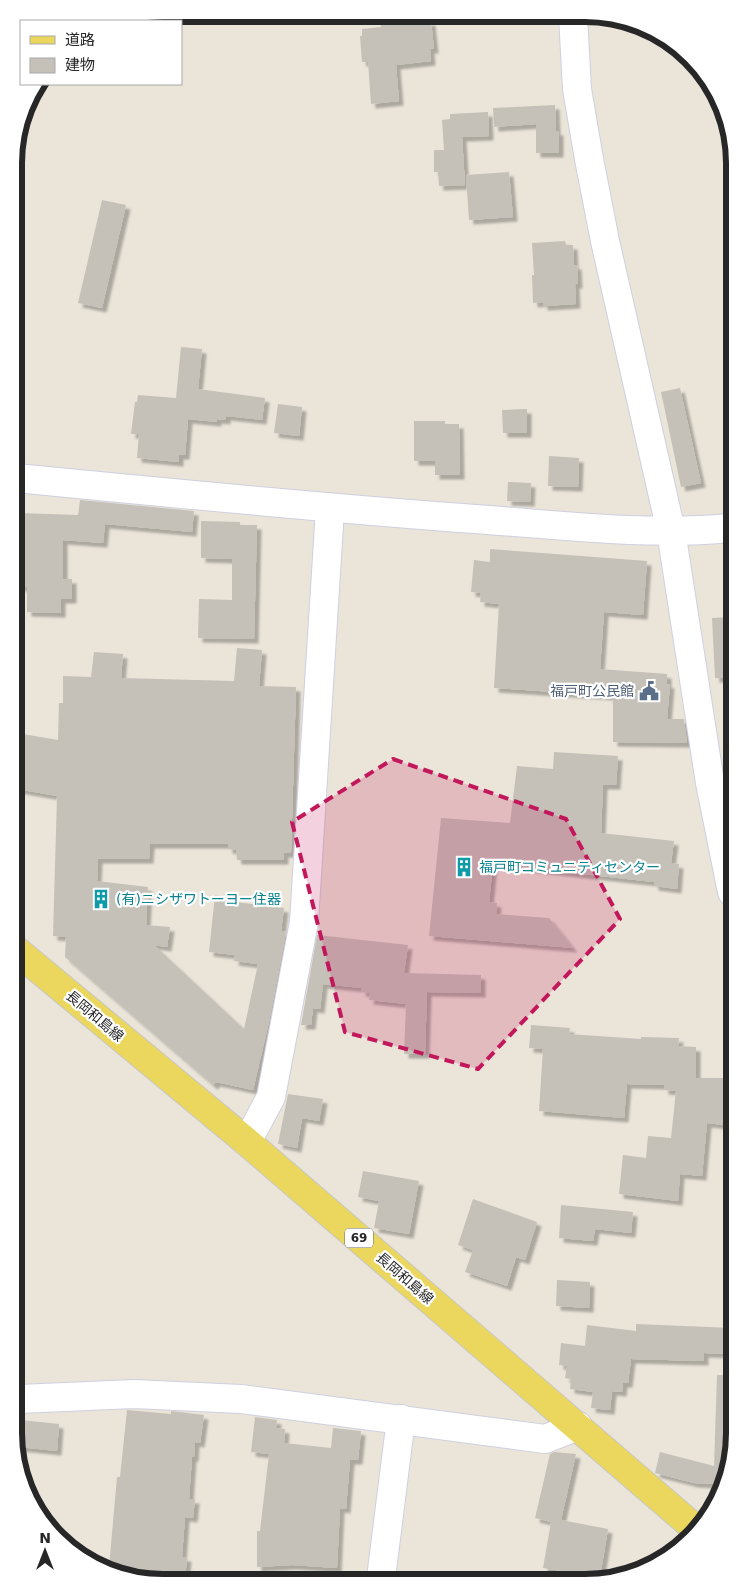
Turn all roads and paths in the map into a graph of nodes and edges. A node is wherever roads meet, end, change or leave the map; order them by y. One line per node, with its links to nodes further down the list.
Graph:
1 (573, 23): 5 (street)
2 (23, 479): 3 (street)
3 (330, 509): 5 (street); 8 (street)
4 (726, 528): 5 (street)
5 (671, 531): 6 (street)
6 (725, 860)
7 (23, 956): 8 (main road, 長岡和島線 / 69)
8 (248, 1142): 11 (main road, 長岡和島線 / 69)
9 (23, 1399): 10 (street)
10 (401, 1419): 11 (street); 13 (street)
11 (578, 1426): 12 (main road, 長岡和島線 / 69)
12 (692, 1525)
13 (382, 1574)

